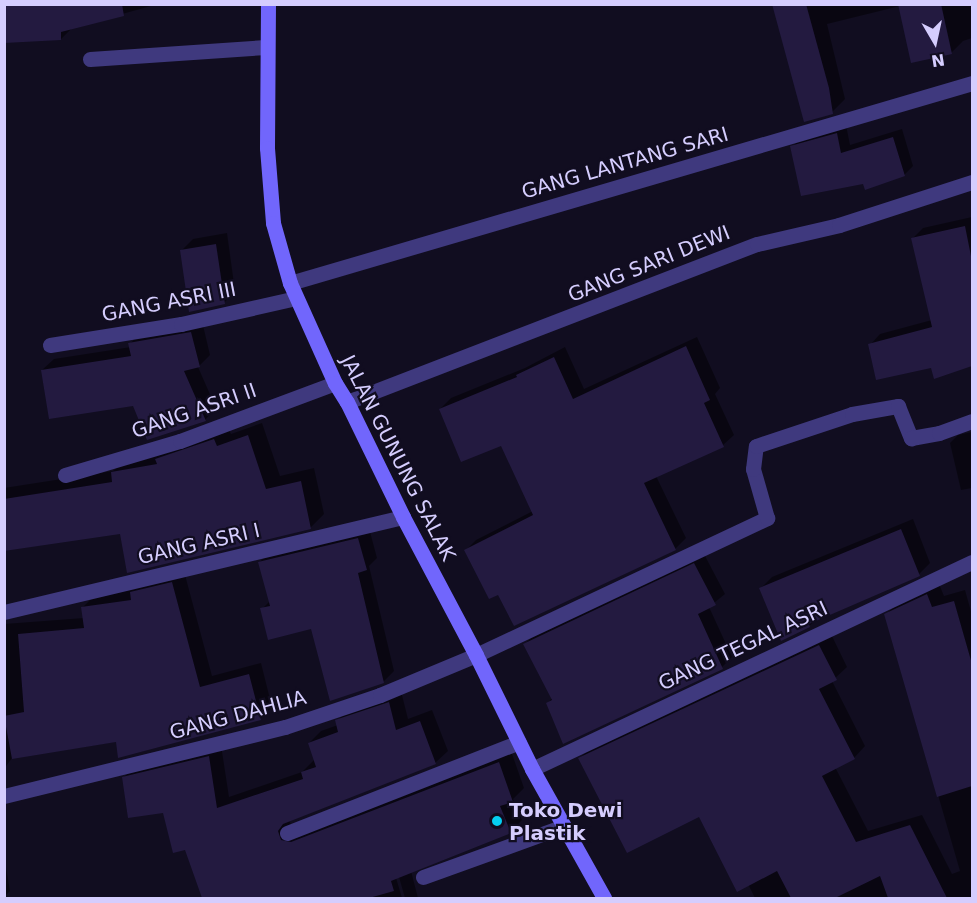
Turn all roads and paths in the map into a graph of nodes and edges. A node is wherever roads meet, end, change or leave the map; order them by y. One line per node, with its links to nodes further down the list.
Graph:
1 (268, 4): 2 (main road, JALAN GUNUNG SALAK)
2 (266, 47): 3 (street); 6 (main road, JALAN GUNUNG SALAK)
3 (90, 59)
4 (972, 83): 6 (street, GANG LANTANG SARI)
5 (972, 182): 10 (street, GANG SARI DEWI)
6 (290, 283): 7 (main road, JALAN GUNUNG SALAK)
7 (296, 298): 8 (street, GANG ASRI III); 9 (main road, JALAN GUNUNG SALAK)
8 (50, 345)
9 (335, 383): 10 (main road, JALAN GUNUNG SALAK); 12 (street, GANG ASRI II)
10 (347, 402): 13 (main road, JALAN GUNUNG SALAK)
11 (972, 420): 16 (street, GANG DAHLIA)
12 (65, 475)
13 (403, 517): 15 (street, GANG ASRI I); 16 (main road, JALAN GUNUNG SALAK)
14 (972, 562): 18 (street, GANG TEGAL ASRI)
15 (4, 612)
16 (476, 655): 17 (main road, JALAN GUNUNG SALAK); 19 (street, GANG DAHLIA)
17 (519, 742): 18 (main road, JALAN GUNUNG SALAK); 21 (street)
18 (532, 769): 20 (main road, JALAN GUNUNG SALAK)
19 (4, 796)
20 (564, 826): 22 (street); 23 (main road, JALAN GUNUNG SALAK)
21 (286, 833)
22 (423, 877)
23 (604, 898)

